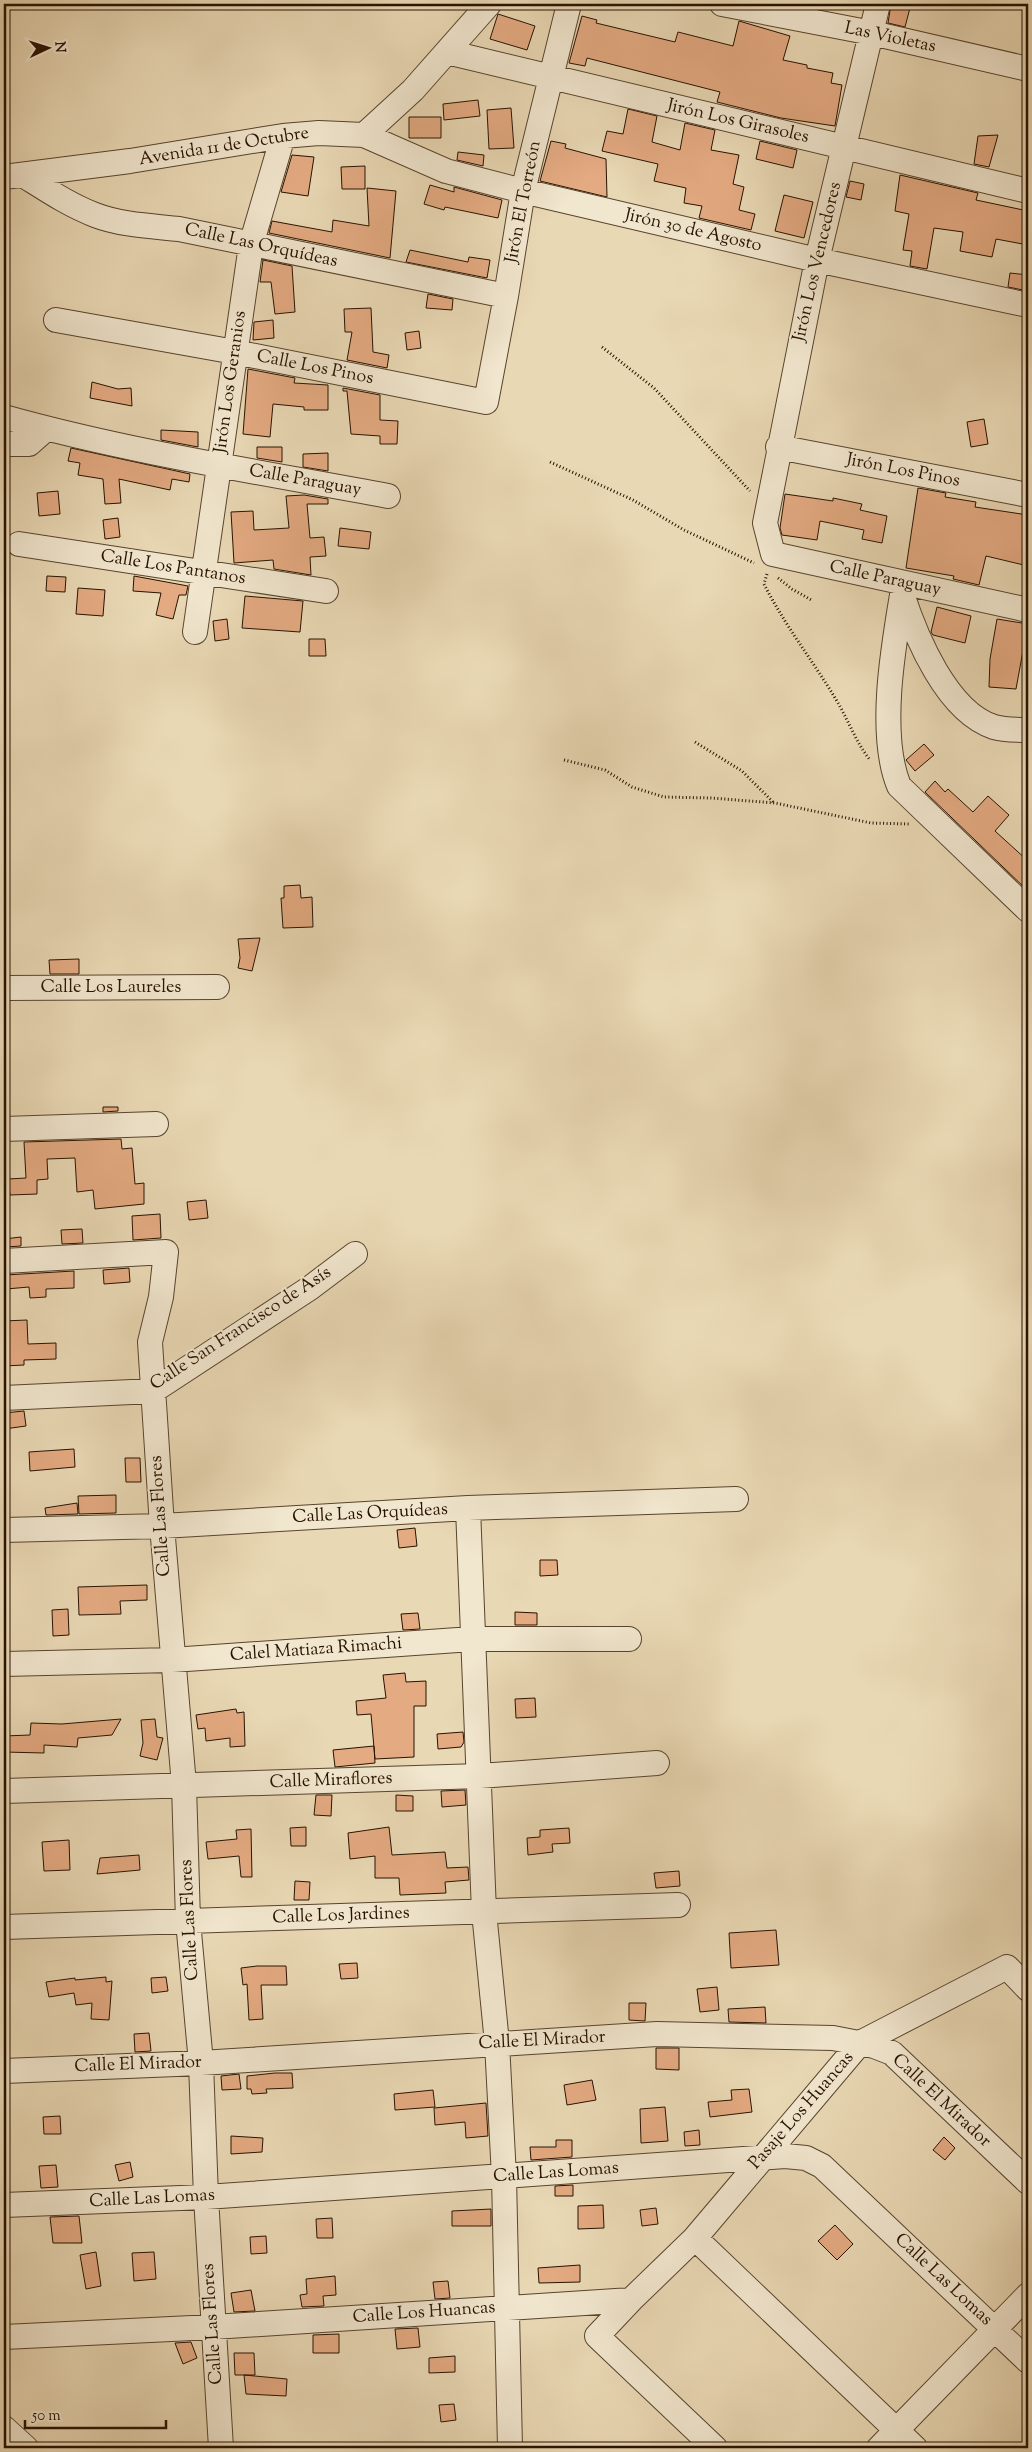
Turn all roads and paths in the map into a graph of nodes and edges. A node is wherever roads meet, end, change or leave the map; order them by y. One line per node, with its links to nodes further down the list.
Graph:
1 (489, 4): 6 (street)
2 (569, 4): 8 (street, Jirón El Torreón)
3 (722, 4): 5 (street, Las Violetas)
4 (878, 4): 5 (street, Jirón Los Vencedores)
5 (872, 33): 7 (street, Las Violetas); 11 (street, Jirón Los Vencedores)
6 (447, 52): 8 (street, Jirón Los Girasoles); 9 (street)
7 (1028, 69)
8 (552, 78): 11 (street, Jirón Los Girasoles); 13 (street, Jirón El Torreón)
9 (364, 135): 10 (street, Avenida 11 de Octubre); 13 (street, Jirón 30 de Agosto)
10 (283, 136): 12 (street, Avenida 11 de Octubre); 15 (street, Jirón Los Geranios)
11 (845, 148): 14 (street, Jirón Los Girasoles); 16 (street, Jirón Los Vencedores)
12 (14, 176): 15 (street, Calle Las Orquídeas)
13 (523, 191): 16 (street, Jirón 30 de Agosto); 17 (street, Jirón El Torreón)
14 (1028, 191)
15 (251, 244): 17 (street, Calle Las Orquídeas); 21 (street, Jirón Los Geranios)
16 (816, 260): 18 (street, Jirón 30 de Agosto); 26 (street, Jirón Los Vencedores)
17 (506, 296): 22 (street, Jirón El Torreón)
18 (1028, 305)
19 (56, 320): 21 (street, Calle Los Pinos)
20 (602, 348): 29 (path)
21 (235, 352): 22 (street, Calle Los Pinos); 28 (street, Jirón Los Geranios)
22 (486, 402)
23 (4, 417): 24 (street, Calle Paraguay)
24 (46, 429): 25 (street); 28 (street, Calle Paraguay)
25 (4, 444)
26 (778, 447): 30 (street, Jirón Los Pinos); 33 (street, Jirón Los Vencedores)
27 (550, 462): 33 (path)
28 (218, 465): 31 (street, Calle Paraguay); 34 (street, Jirón Los Geranios)
29 (752, 494)
30 (1028, 495)
31 (388, 496)
32 (19, 544): 34 (street, Calle Los Pantanos)
33 (771, 562): 35 (street, Calle Paraguay); 37 (path); 43 (path)
34 (204, 573): 36 (street, Calle Los Pantanos); 39 (street, Jirón Los Geranios)
35 (902, 589): 38 (street, Calle Paraguay); 40 (street); 45 (street)
36 (326, 591)
37 (813, 601)
38 (1028, 610)
39 (195, 632)
40 (1028, 730)
41 (695, 742): 44 (path)
42 (564, 760): 44 (path)
43 (872, 762)
44 (775, 804): 45 (path)
45 (940, 825): 46 (street)
46 (1028, 910)
47 (217, 987): 48 (street, Calle Los Laureles)
48 (4, 988)
49 (156, 1124): 50 (street)
50 (4, 1129)
51 (355, 1254): 53 (street, Calle San Francisco de Asís)
52 (4, 1261): 53 (street, Calle Las Flores)
53 (152, 1391): 54 (street, Calle San Francisco de Asís); 57 (street, Calle Las Flores)
54 (4, 1398)
55 (736, 1499): 56 (street, Calle Las Orquídeas)
56 (468, 1508): 57 (street, Calle Las Orquídeas); 59 (street)
57 (162, 1526): 58 (street, Calle Las Orquídeas); 61 (street, Calle Las Flores)
58 (4, 1530)
59 (472, 1639): 60 (street, Calel Matiaza Rimachi); 61 (street, Calel Matiaza Rimachi); 64 (street)
60 (629, 1639)
61 (172, 1660): 62 (street, Calel Matiaza Rimachi); 65 (street, Calle Las Flores)
62 (4, 1664)
63 (657, 1763): 64 (street, Calle Miraflores)
64 (480, 1776): 65 (street, Calle Miraflores); 68 (street)
65 (184, 1785): 66 (street, Calle Miraflores); 69 (street, Calle Las Flores)
66 (4, 1791)
67 (678, 1905): 68 (street, Calle Los Jardines)
68 (484, 1912): 69 (street, Calle Los Jardines); 72 (street)
69 (188, 1921): 70 (street, Calle Los Jardines); 74 (street, Calle Las Flores)
70 (4, 1927)
71 (1028, 1989): 73 (street, Pasaje Los Huancas)
72 (497, 2043): 73 (street, Calle El Mirador); 74 (street, Calle El Mirador); 79 (street)
73 (860, 2043): 76 (street, Pasaje Los Huancas); 80 (street, Calle El Mirador)
74 (201, 2063): 75 (street, Calle El Mirador); 81 (street, Calle Las Flores)
75 (4, 2070)
76 (783, 2132): 77 (street, Pasaje Los Huancas); 78 (street)
77 (762, 2158): 78 (street, Calle Las Lomas); 79 (street, Calle Las Lomas); 83 (street, Pasaje Los Huancas)
78 (806, 2158): 88 (street, Calle Las Lomas)
79 (504, 2177): 81 (street, Calle Las Lomas); 86 (street)
80 (1028, 2182)
81 (206, 2197): 82 (street, Calle Las Lomas); 87 (street, Calle Las Flores)
82 (4, 2205)
83 (695, 2238): 85 (street, Pasaje Los Huancas); 92 (street)
84 (1028, 2295): 88 (street)
85 (631, 2300): 86 (street, Calle Los Huancas); 96 (street)
86 (508, 2308): 87 (street, Calle Los Huancas); 95 (street)
87 (213, 2327): 89 (street, Calle Los Huancas); 94 (street, Calle Las Flores)
88 (994, 2328): 90 (street, Calle Las Lomas); 92 (street)
89 (4, 2337)
90 (1028, 2361)
91 (4, 2428): 93 (street)
92 (896, 2430): 97 (street); 98 (street)
93 (26, 2448)
94 (222, 2448)
95 (510, 2448)
96 (715, 2448)
97 (879, 2448)
98 (915, 2448)

